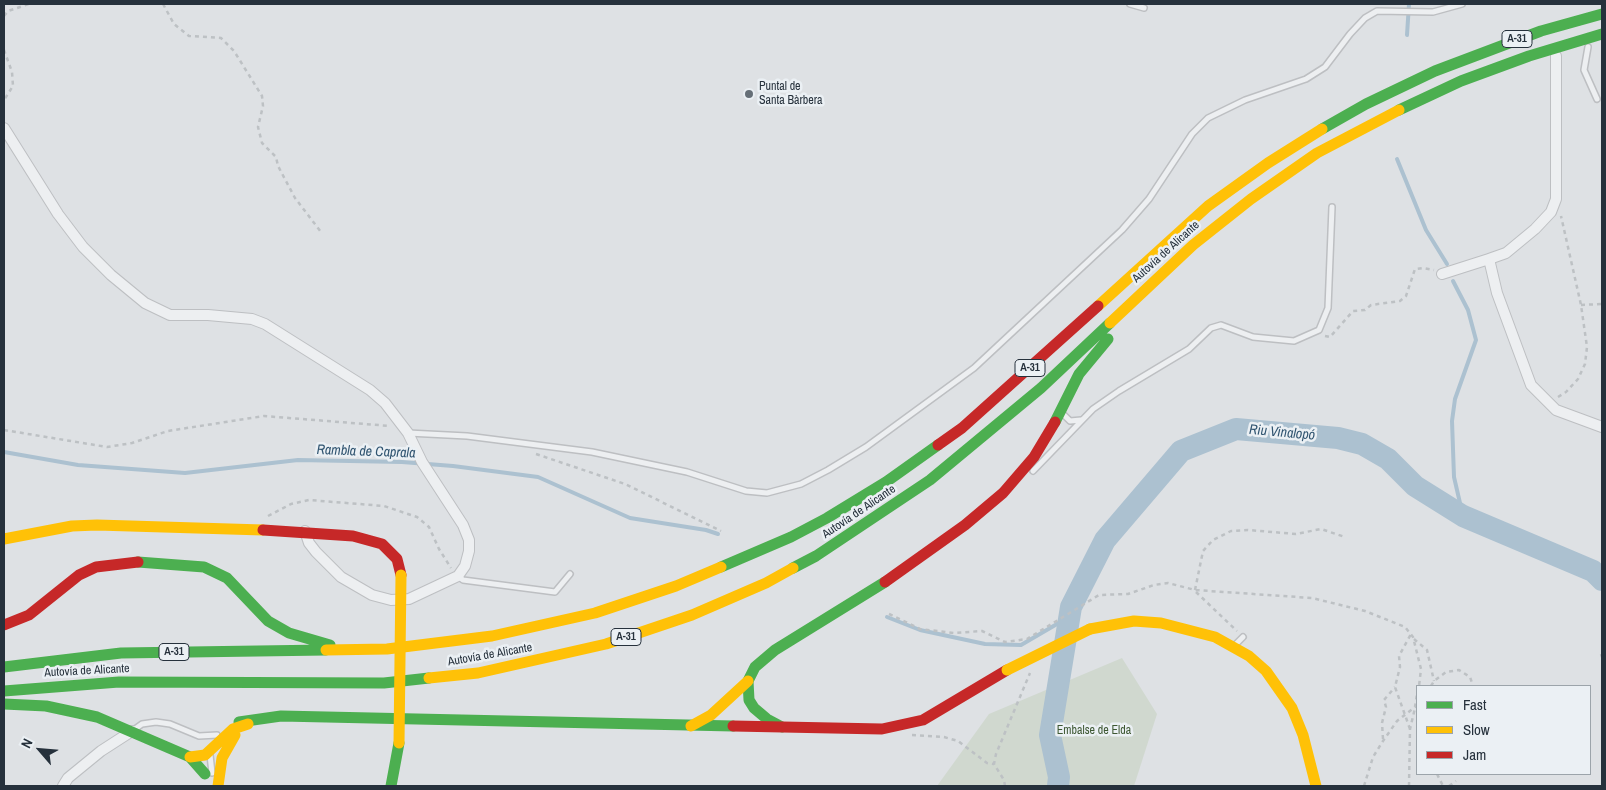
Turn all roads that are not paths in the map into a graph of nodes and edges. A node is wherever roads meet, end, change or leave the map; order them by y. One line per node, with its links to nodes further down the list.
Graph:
1 (1130, 4): 3 (lane)
2 (1462, 4): 19 (lane)
3 (1144, 8)
4 (1602, 14): 30 (main road, Autovía de Alicante / A-31)
5 (1602, 34): 8 (main road, Autovía de Alicante / A-31)
6 (1602, 43): 7 (main road)
7 (1588, 47): 9 (main road); 10 (lane)
8 (1529, 56): 9 (main road); 15 (main road, Autovía de Alicante / A-31)
9 (1556, 56): 13 (street)
10 (1597, 99)
11 (4, 128): 19 (street)
12 (1332, 207): 17 (lane)
13 (1489, 259): 14 (street); 18 (street)
14 (1442, 274)
15 (1142, 292): 16 (main road); 33 (main road, Autovía de Alicante / A-31)
16 (1061, 410): 17 (lane); 22 (main road)
17 (1083, 419): 20 (lane)
18 (1602, 427)
19 (406, 430): 26 (street)
20 (1030, 475)
21 (1018, 486): 22 (lane)
22 (1003, 493): 32 (main road)
23 (305, 531): 24 (main road); 26 (street); 49 (main road, bridge)
24 (4, 539)
25 (570, 574): 26 (lane)
26 (458, 576)
27 (4, 625): 30 (main road)
28 (1243, 637): 29 (lane)
29 (1234, 646): 38 (main road, bridge); 50 (main road)
30 (345, 650): 31 (main road, Autovía de Alicante / A-31)
31 (4, 667)
32 (748, 681): 37 (main road); 38 (main road)
33 (4, 691)
34 (4, 704): 39 (main road)
35 (261, 719): 36 (main road); 37 (main road); 40 (main road)
36 (248, 724): 42 (main road); 48 (main road)
37 (691, 726): 38 (main road)
38 (782, 727)
39 (133, 731): 41 (lane); 43 (main road); 45 (street)
40 (220, 734): 41 (lane); 42 (main road)
41 (199, 736): 42 (lane)
42 (210, 752): 43 (main road); 44 (main road); 47 (lane)
43 (190, 757): 44 (main road)
44 (205, 774): 46 (main road)
45 (63, 786)
46 (206, 786)
47 (213, 786)
48 (218, 786)
49 (391, 786)
50 (1316, 786)

